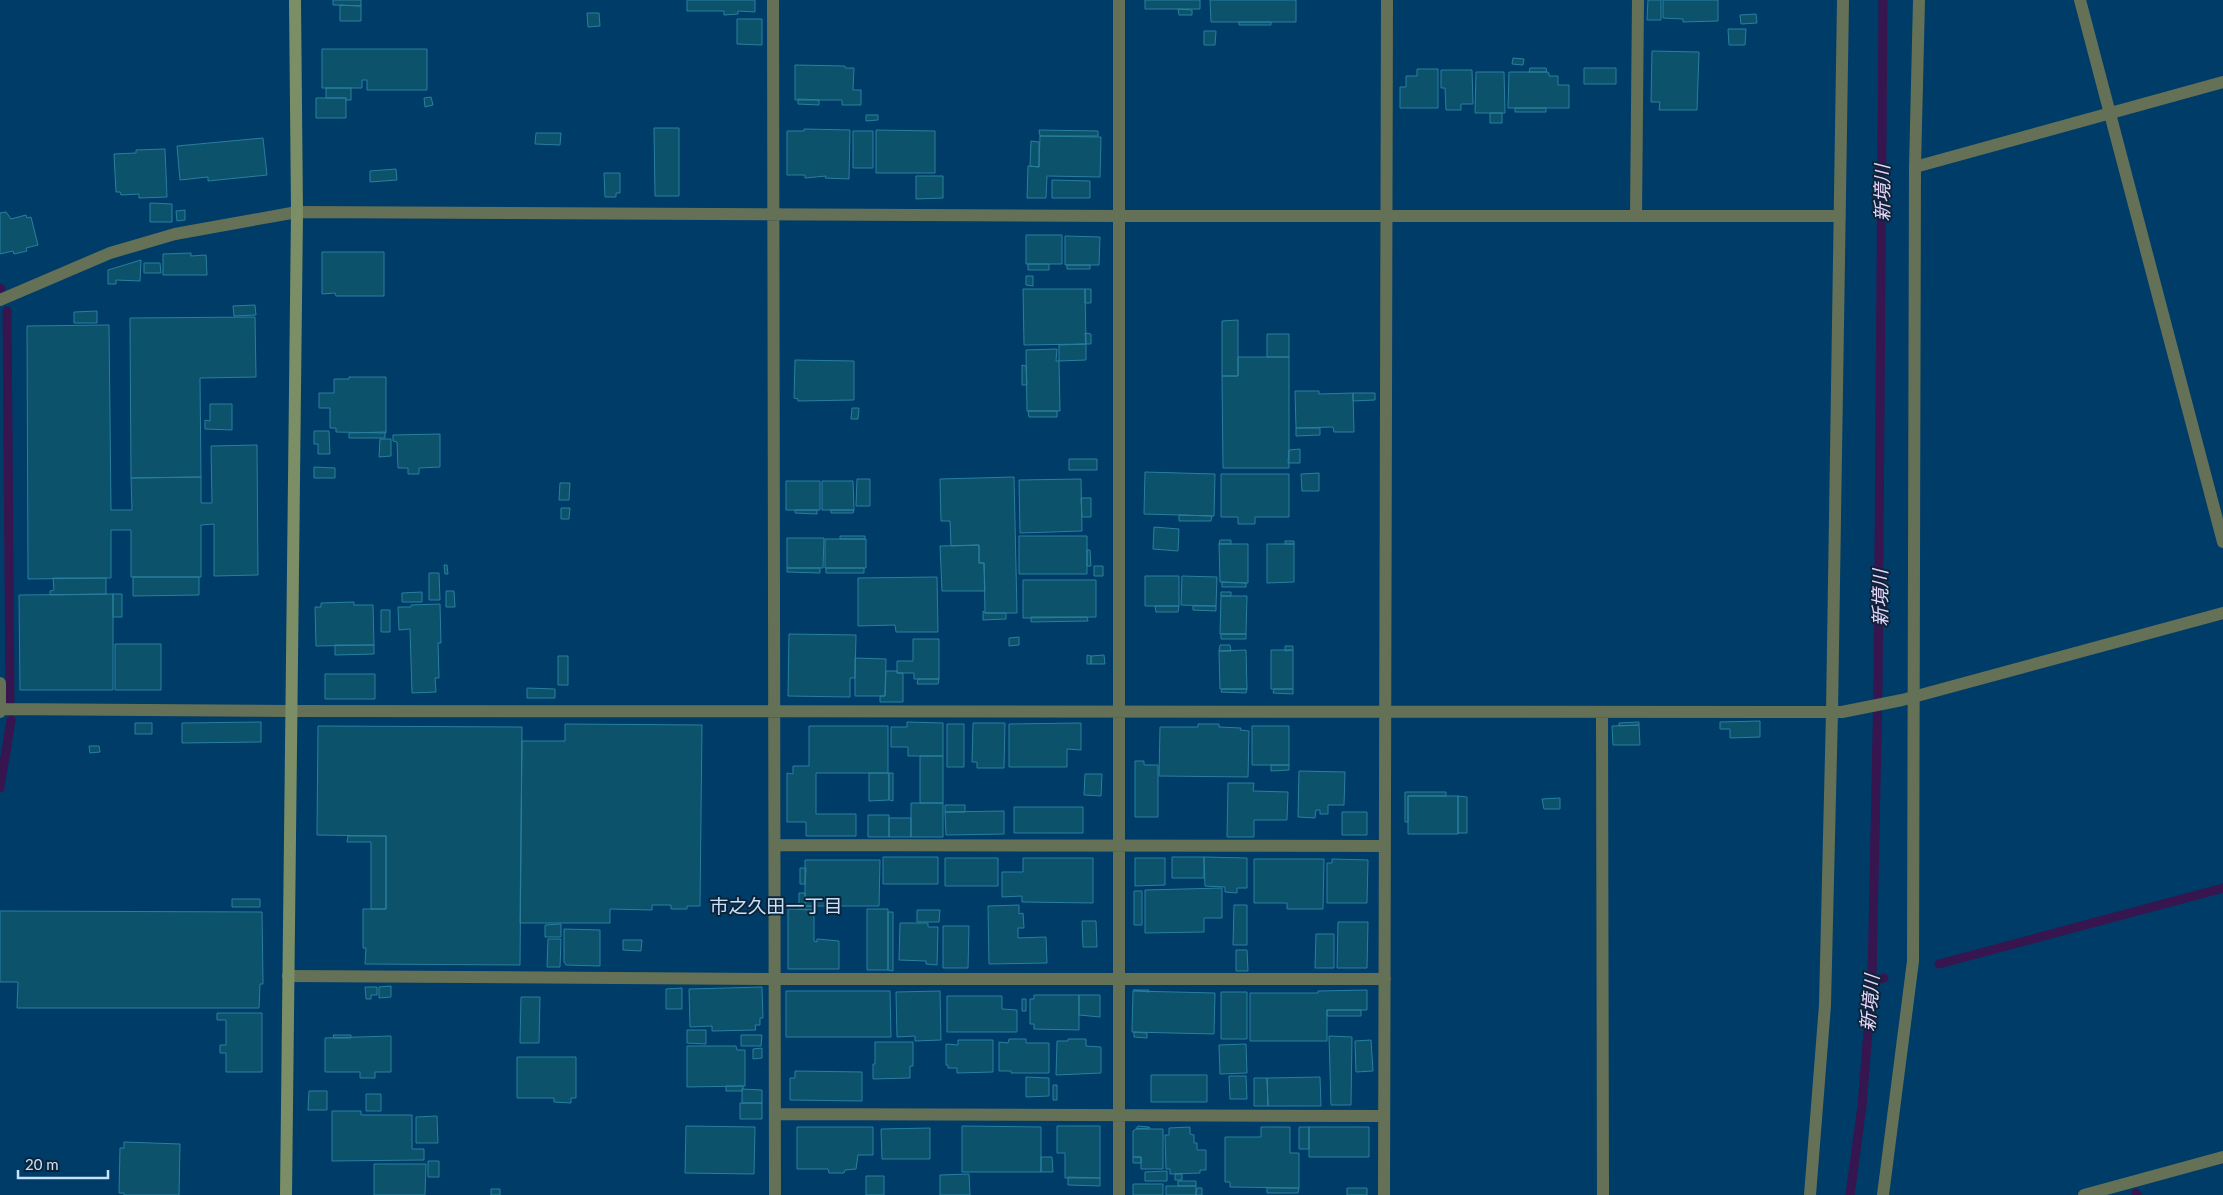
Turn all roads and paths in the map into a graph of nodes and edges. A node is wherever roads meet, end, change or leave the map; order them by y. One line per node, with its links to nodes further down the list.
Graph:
1 (295, 0): 12 (street)
2 (774, 0): 13 (street)
3 (1119, 0): 14 (street)
4 (1387, 0): 15 (street)
5 (1638, 0): 16 (street)
6 (1843, 0): 17 (street)
7 (1919, 0): 11 (street)
8 (2080, 0): 10 (street)
9 (2223, 82): 10 (street)
10 (2110, 113): 11 (street); 19 (street)
11 (1915, 167): 22 (street)
12 (297, 212): 13 (street); 18 (street); 24 (street)
13 (774, 213): 14 (street); 25 (street)
14 (1118, 216): 15 (street); 26 (street)
15 (1387, 216): 16 (street); 28 (street)
16 (1636, 216): 17 (street)
17 (1840, 216): 27 (street)
18 (0, 300)
19 (2223, 542)
20 (2223, 612): 22 (street)
21 (0, 683): 23 (street)
22 (1908, 698): 27 (street); 47 (street)
23 (0, 710): 24 (street)
24 (291, 711): 25 (street); 33 (street)
25 (776, 711): 26 (street); 30 (street)
26 (1120, 712): 28 (street); 31 (street)
27 (1837, 712): 29 (street); 46 (street)
28 (1386, 713): 29 (street); 32 (street)
29 (1602, 713): 45 (street)
30 (776, 845): 31 (street); 34 (street)
31 (1120, 846): 32 (street); 35 (street)
32 (1385, 846): 36 (street)
33 (288, 976): 34 (street); 41 (street)
34 (774, 979): 35 (street); 37 (street)
35 (1119, 979): 36 (street); 38 (street)
36 (1385, 979): 39 (street)
37 (775, 1114): 38 (street); 42 (street)
38 (1119, 1115): 39 (street); 43 (street)
39 (1384, 1116): 44 (street)
40 (2223, 1158): 48 (street)
41 (286, 1195)
42 (775, 1195)
43 (1119, 1195)
44 (1384, 1195)
45 (1603, 1195)
46 (1810, 1195)
47 (1883, 1195)
48 (2084, 1195)

